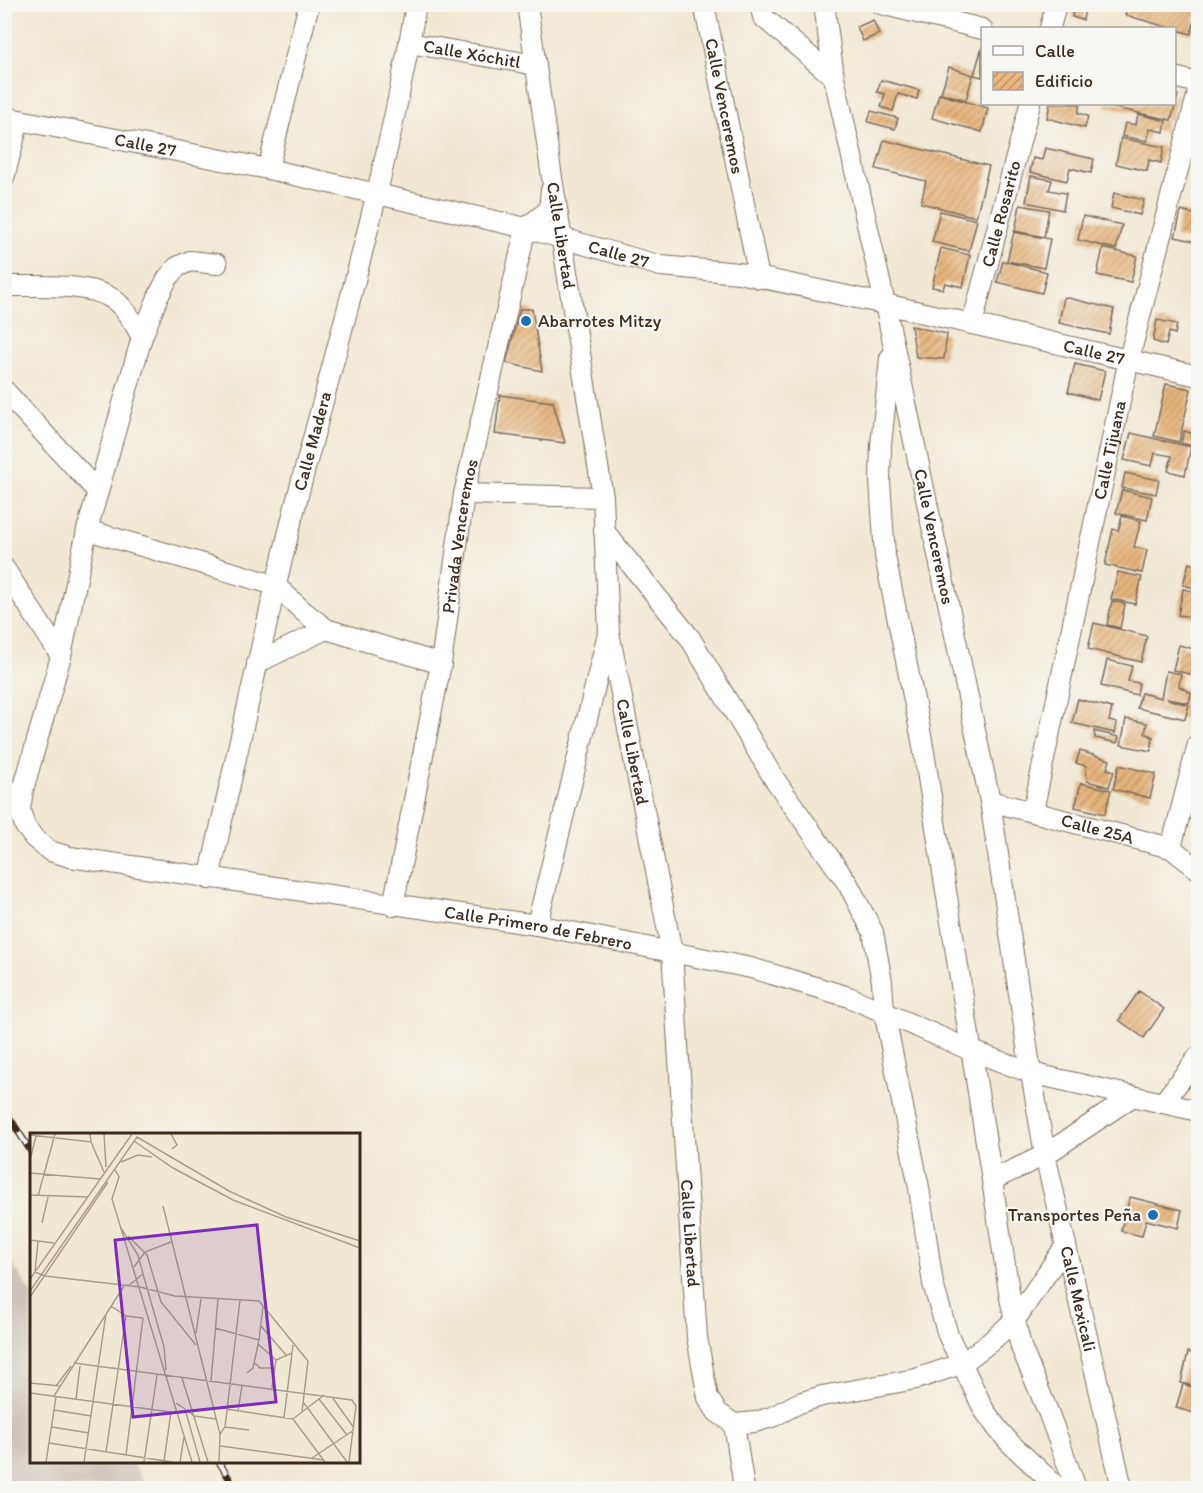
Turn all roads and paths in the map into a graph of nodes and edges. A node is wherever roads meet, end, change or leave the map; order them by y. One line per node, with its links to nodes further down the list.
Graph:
1 (309, 4): 19 (street)
2 (416, 4): 11 (street, Calle Madera)
3 (527, 4): 12 (street, Calle Libertad)
4 (704, 4): 26 (street, Calle Venceremos)
5 (824, 4): 13 (street, Calle Venceremos)
6 (882, 4): 10 (street)
7 (1056, 4): 9 (street)
8 (758, 9): 13 (street)
9 (1050, 27)
10 (981, 29)
11 (409, 43): 12 (street, Calle Xóchitl); 22 (street, Calle Madera)
12 (536, 65): 21 (street, Calle Libertad)
13 (834, 77): 28 (street, Calle Venceremos)
14 (1176, 78): 15 (street)
15 (1198, 83)
16 (1198, 92): 32 (street, Calle Tijuana)
17 (1030, 105): 29 (street, Calle Rosarito)
18 (12, 119): 19 (street, Calle 27); 20 (street)
19 (268, 169): 22 (street, Calle 27)
20 (4, 178)
21 (552, 178): 23 (street); 24 (street, Calle Libertad)
22 (376, 195): 23 (street, Calle 27); 41 (street, Calle Madera)
23 (526, 228): 24 (street, Calle 27); 36 (street, Privada Venceremos)
24 (561, 238): 26 (street, Calle 27); 37 (street, Calle Libertad)
25 (217, 264): 30 (street)
26 (759, 278): 28 (street, Calle 27)
27 (4, 286): 30 (street)
28 (885, 304): 29 (street, Calle 27); 31 (street, Calle Venceremos)
29 (972, 324): 32 (street, Calle 27)
30 (142, 337): 35 (street)
31 (892, 340): 49 (street, Calle Venceremos); 59 (street)
32 (1129, 360): 33 (street, Calle 27); 51 (street, Calle Tijuana)
33 (1198, 376)
34 (4, 390): 35 (street)
35 (98, 492): 38 (street)
36 (464, 494): 37 (street); 46 (street, Privada Venceremos)
37 (603, 497): 39 (street, Calle Libertad)
38 (87, 531): 41 (street); 44 (street)
39 (604, 531): 43 (street, Calle Libertad); 58 (street)
40 (4, 568): 44 (street)
41 (275, 585): 42 (street); 45 (street, Calle Madera)
42 (326, 629): 45 (street); 46 (street)
43 (609, 632): 56 (street); 57 (street, Calle Libertad)
44 (61, 656): 50 (street)
45 (257, 663): 54 (street, Calle Madera)
46 (441, 664): 55 (street, Privada Venceremos)
47 (1198, 744): 52 (street)
48 (4, 784): 50 (street)
49 (990, 801): 51 (street, Calle 25A); 61 (street, Calle Venceremos)
50 (20, 810): 54 (street, Calle Primero de Febrero)
51 (1033, 811): 52 (street, Calle 25A)
52 (1172, 848): 53 (street, Calle 25A)
53 (1198, 869)
54 (209, 879): 55 (street, Calle Primero de Febrero)
55 (393, 906): 56 (street, Calle Primero de Febrero)
56 (537, 925): 57 (street, Calle Primero de Febrero)
57 (672, 952): 58 (street, Calle Primero de Febrero); 70 (street, Calle Libertad)
58 (884, 1011): 59 (street, Calle Primero de Febrero); 69 (street)
59 (970, 1050): 61 (street, Calle Primero de Febrero); 66 (street)
60 (1198, 1056): 63 (street)
61 (1031, 1073): 62 (street, Calle Primero de Febrero); 65 (street, Calle Mexicali)
62 (1133, 1096): 63 (street, Calle Primero de Febrero); 65 (street)
63 (1163, 1103): 64 (street, Calle Primero de Febrero)
64 (1198, 1111)
65 (1046, 1155): 66 (street); 67 (street, Calle Mexicali)
66 (992, 1180): 68 (street)
67 (1066, 1245): 68 (street); 74 (street, Calle Mexicali)
68 (1015, 1320): 69 (street); 73 (street)
69 (961, 1364): 70 (street); 72 (street)
70 (735, 1424): 71 (street)
71 (744, 1488)
72 (1058, 1488)
73 (1076, 1488)
74 (1122, 1488)

